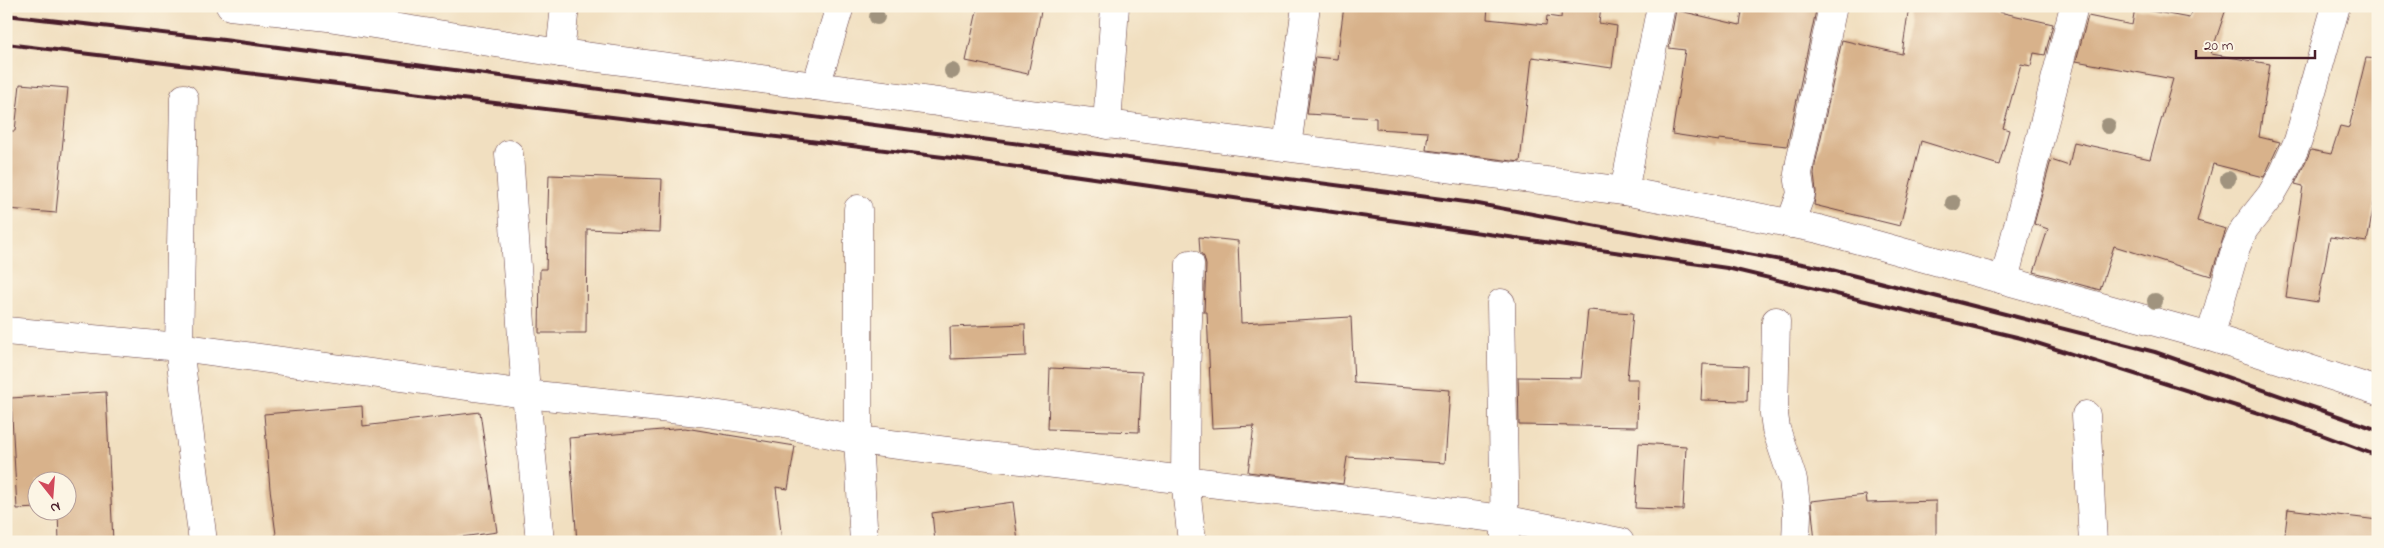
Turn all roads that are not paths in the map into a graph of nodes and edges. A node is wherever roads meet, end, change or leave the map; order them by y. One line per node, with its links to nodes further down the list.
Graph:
1 (230, 6): 10 (street)
2 (566, 6): 10 (street)
3 (840, 6): 11 (street)
4 (1115, 6): 13 (street)
5 (1306, 6): 14 (street)
6 (1661, 6): 16 (street)
7 (1833, 6): 18 (street)
8 (2074, 6): 20 (street)
9 (2336, 6): 24 (street)
10 (560, 53): 11 (street)
11 (816, 86): 13 (street)
12 (184, 98): 25 (street)
13 (1107, 125): 14 (street)
14 (1287, 147): 16 (street)
15 (509, 154): 27 (street)
16 (1624, 191): 18 (street)
17 (858, 209): 29 (street)
18 (1790, 224): 20 (street)
19 (1190, 264): 30 (street)
20 (2004, 280): 24 (street)
21 (1501, 303): 31 (street)
22 (1776, 321): 37 (street)
23 (6, 331): 25 (street)
24 (2210, 337): 26 (street)
25 (179, 348): 27 (street); 32 (street)
26 (2378, 391)
27 (526, 394): 29 (street); 33 (street)
28 (2086, 416): 38 (street)
29 (858, 440): 30 (street); 34 (street)
30 (1185, 479): 31 (street); 35 (street)
31 (1504, 530): 36 (street)
32 (204, 542)
33 (540, 542)
34 (864, 542)
35 (1192, 542)
36 (1620, 542)
37 (1796, 542)
38 (2093, 542)

